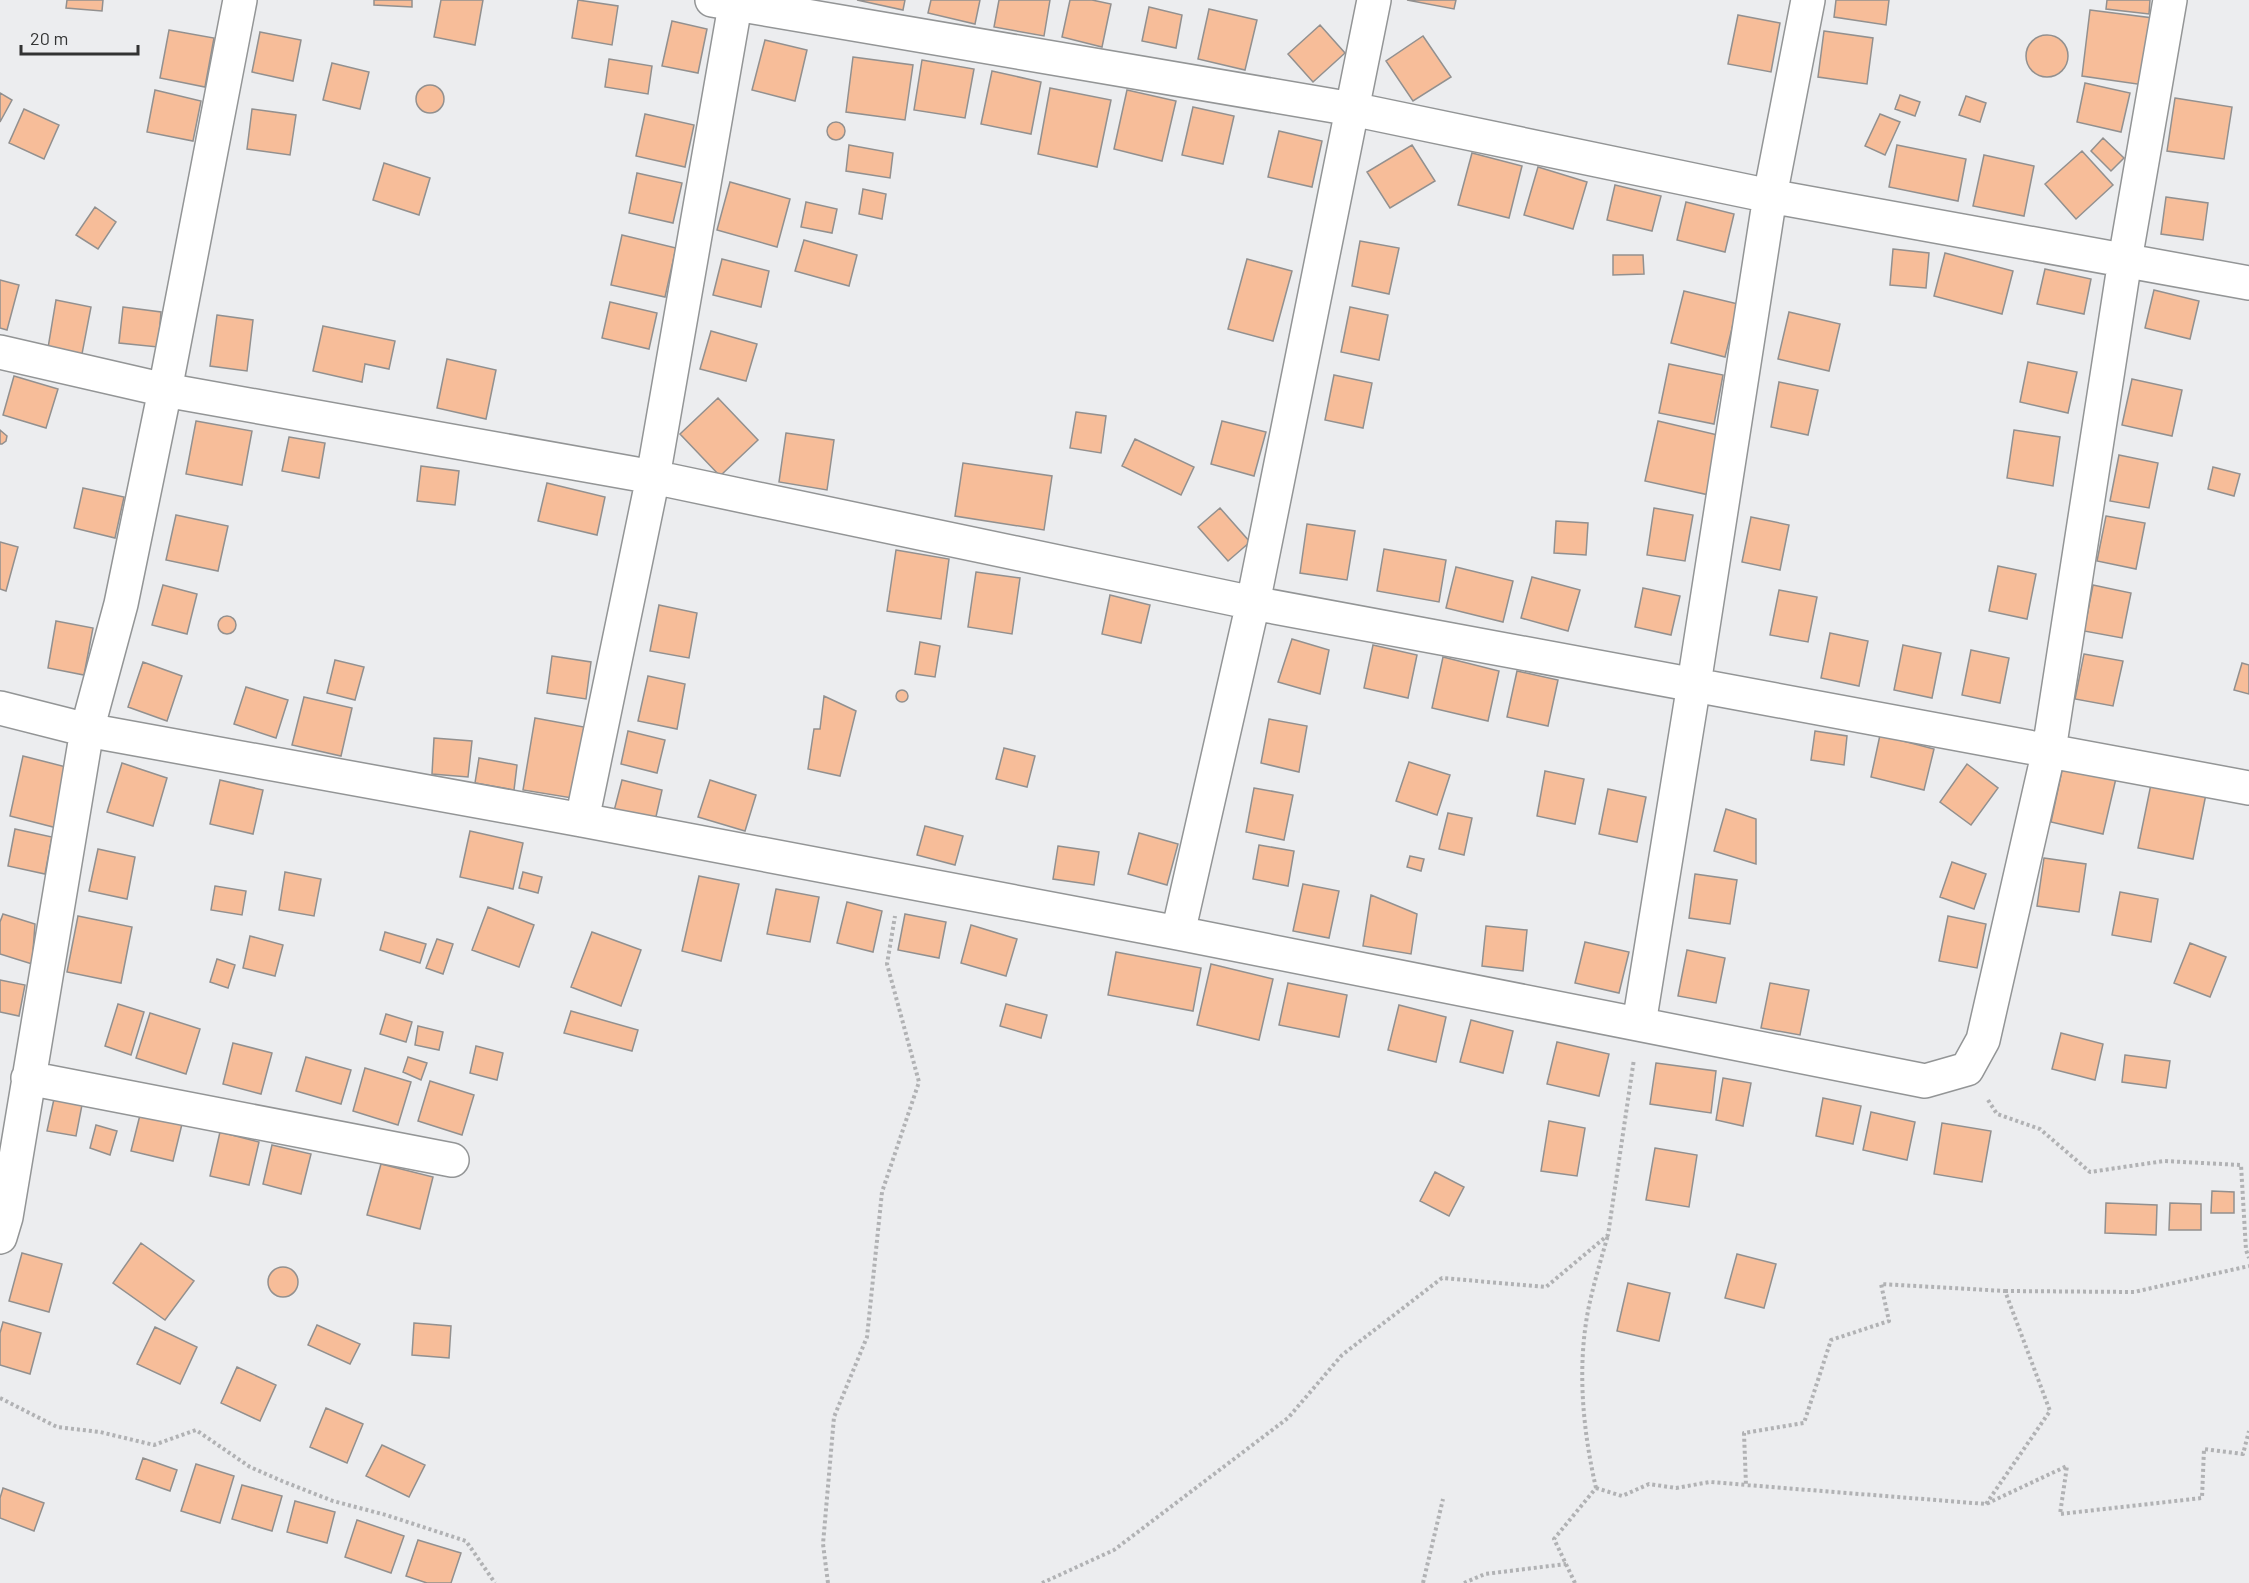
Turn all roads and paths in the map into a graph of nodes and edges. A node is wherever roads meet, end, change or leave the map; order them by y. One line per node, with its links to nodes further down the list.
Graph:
1 (240, 0): 11 (street)
2 (1374, 0): 6 (street)
3 (1808, 0): 7 (street)
4 (2170, 0): 8 (street)
5 (728, 1): 6 (street); 12 (street)
6 (1352, 109): 7 (street); 13 (street)
7 (1770, 196): 8 (street); 14 (street)
8 (2125, 260): 9 (street); 17 (street)
9 (2249, 283)
10 (0, 352): 11 (street)
11 (165, 390): 12 (street); 16 (street)
12 (653, 477): 13 (street); 19 (street)
13 (1253, 603): 14 (street); 21 (street)
14 (1694, 684): 17 (street); 22 (street)
15 (0, 708): 16 (street)
16 (87, 730): 19 (street); 24 (street)
17 (2049, 750): 18 (street); 23 (street)
18 (2249, 788)
19 (582, 820): 20 (street)
20 (901, 881): 21 (street); 39 (path)
21 (1178, 933): 22 (street)
22 (1639, 1024): 23 (street); 26 (path)
23 (1967, 1069): 28 (path)
24 (28, 1078): 25 (street); 27 (street)
25 (452, 1160)
26 (1608, 1235): 34 (path); 40 (path)
27 (0, 1237)
28 (2249, 1258)
29 (2249, 1266): 30 (path)
30 (2005, 1291): 33 (path); 36 (path)
31 (0, 1398): 38 (path)
32 (2249, 1431): 36 (path)
33 (1746, 1485): 34 (path); 36 (path)
34 (1596, 1488): 37 (path)
35 (1443, 1499): 41 (path)
36 (1986, 1504)
37 (1566, 1564): 42 (path); 43 (path)
38 (495, 1583)
39 (828, 1583)
40 (1042, 1583)
41 (1423, 1583)
42 (1464, 1583)
43 (1575, 1583)

